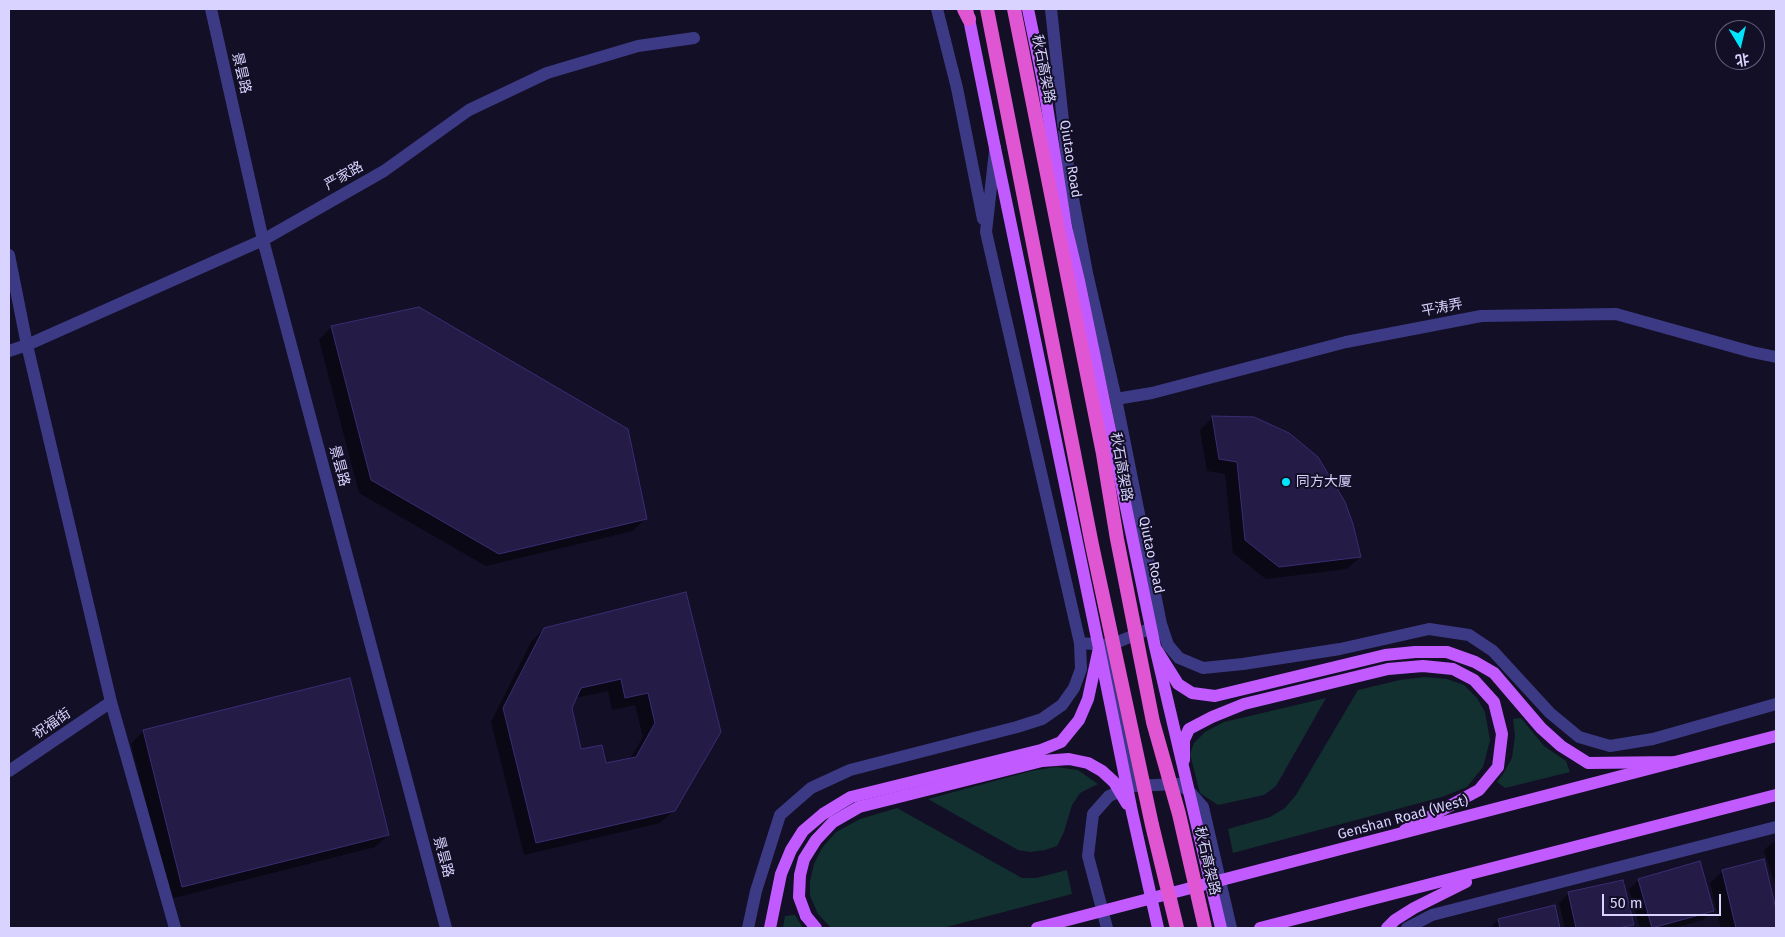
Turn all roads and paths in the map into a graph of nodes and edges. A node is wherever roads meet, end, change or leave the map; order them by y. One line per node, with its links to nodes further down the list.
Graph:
1 (211, 9): 11 (street, 景昙路)
2 (937, 9): 10 (street)
3 (987, 9): 41 (highway, bridge)
4 (1014, 9): 42 (highway, 秋石高架路, bridge)
5 (1028, 9): 20 (main road, Qiutao Road, bridge)
6 (1051, 9): 16 (street)
7 (966, 12): 9 (main road)
8 (694, 38): 11 (street, 严家路)
9 (995, 148): 10 (street); 19 (main road, bridge)
10 (986, 232): 18 (street)
11 (263, 240): 13 (street, 严家路); 34 (street, 景昙路)
12 (9, 255): 13 (street)
13 (26, 345): 14 (street, 严家路); 21 (street)
14 (9, 350)
15 (1776, 357): 16 (street, 平涛弄)
16 (1116, 399): 17 (street)
17 (1161, 624): 19 (street); 22 (street)
18 (1080, 643): 19 (street); 35 (street)
19 (1106, 646): 27 (street); 29 (main road, bridge); 36 (main road)
20 (1155, 647): 24 (main road, bridge); 25 (main road, Qiutao Road, bridge)
21 (111, 702): 26 (street, 祝福街); 33 (street)
22 (1776, 704)
23 (1776, 736): 24 (main road, Genshan Road (West))
24 (1675, 762): 31 (main road, Genshan Road (West), bridge)
25 (1184, 768): 31 (main road, bridge); 43 (main road, Qiutao Road, bridge)
26 (9, 771)
27 (1136, 785): 39 (street); 44 (street)
28 (1776, 795): 32 (main road)
29 (1132, 812): 37 (main road, bridge); 40 (main road, bridge)
30 (1776, 827): 47 (street)
31 (1394, 836): 38 (main road, Genshan Road (West), bridge)
32 (1502, 867): 45 (main road); 46 (main road)
33 (175, 928)
34 (446, 928)
35 (748, 928)
36 (770, 928)
37 (816, 928)
38 (1037, 928)
39 (1107, 928)
40 (1158, 928)
41 (1177, 928)
42 (1205, 928)
43 (1221, 928)
44 (1231, 928)
45 (1260, 928)
46 (1387, 928)
47 (1407, 928)

